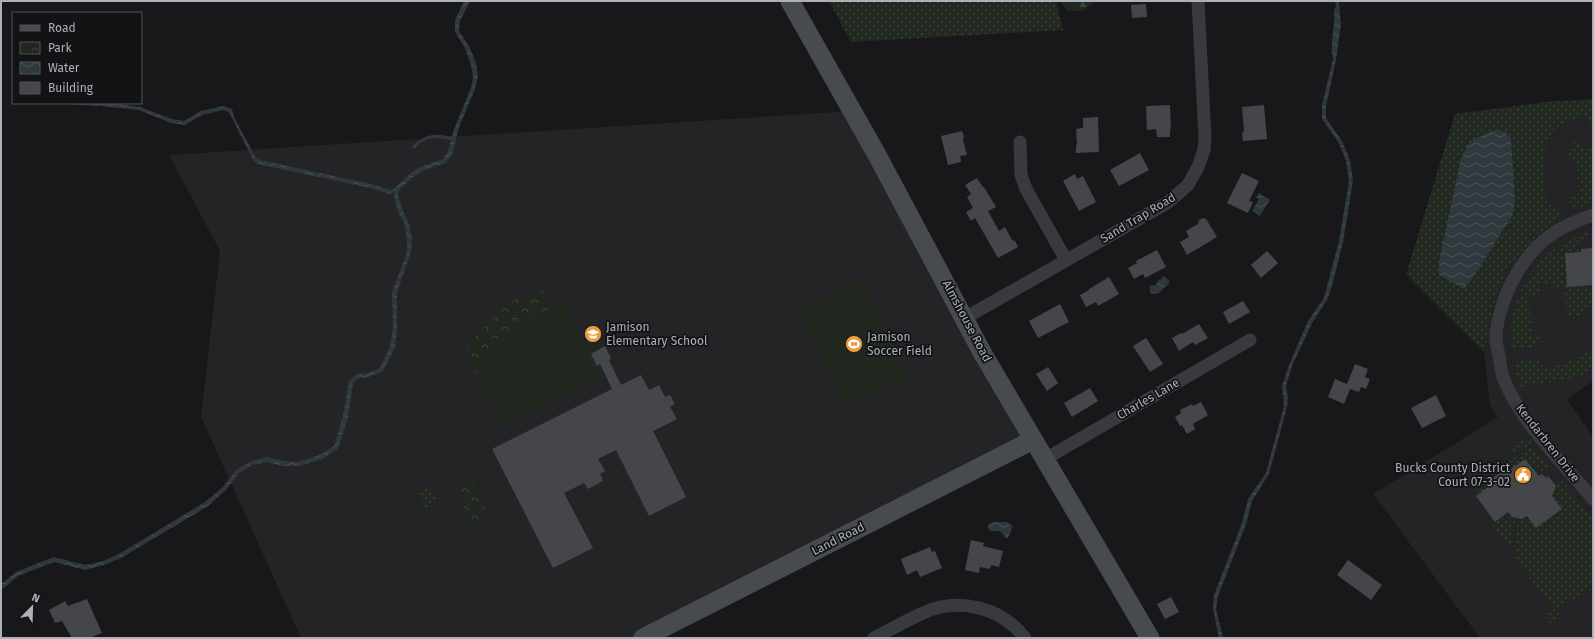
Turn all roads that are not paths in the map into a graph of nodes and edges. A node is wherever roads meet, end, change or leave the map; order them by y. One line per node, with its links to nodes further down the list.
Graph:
1 (790, 1): 6 (main road, Almshouse Road)
2 (1198, 1): 5 (street, Sand Trap Road)
3 (1020, 142): 5 (street)
4 (1593, 215): 10 (street, Kendarbren Drive)
5 (1066, 260): 6 (street, Sand Trap Road)
6 (965, 318): 8 (main road, Almshouse Road)
7 (1250, 340): 9 (street, Charles Lane)
8 (1033, 440): 9 (main road, Almshouse Road); 11 (main road, Land Road)
9 (1045, 459): 14 (main road, Almshouse Road)
10 (1593, 499)
11 (643, 638)
12 (874, 638): 13 (street)
13 (1025, 638)
14 (1150, 638)

